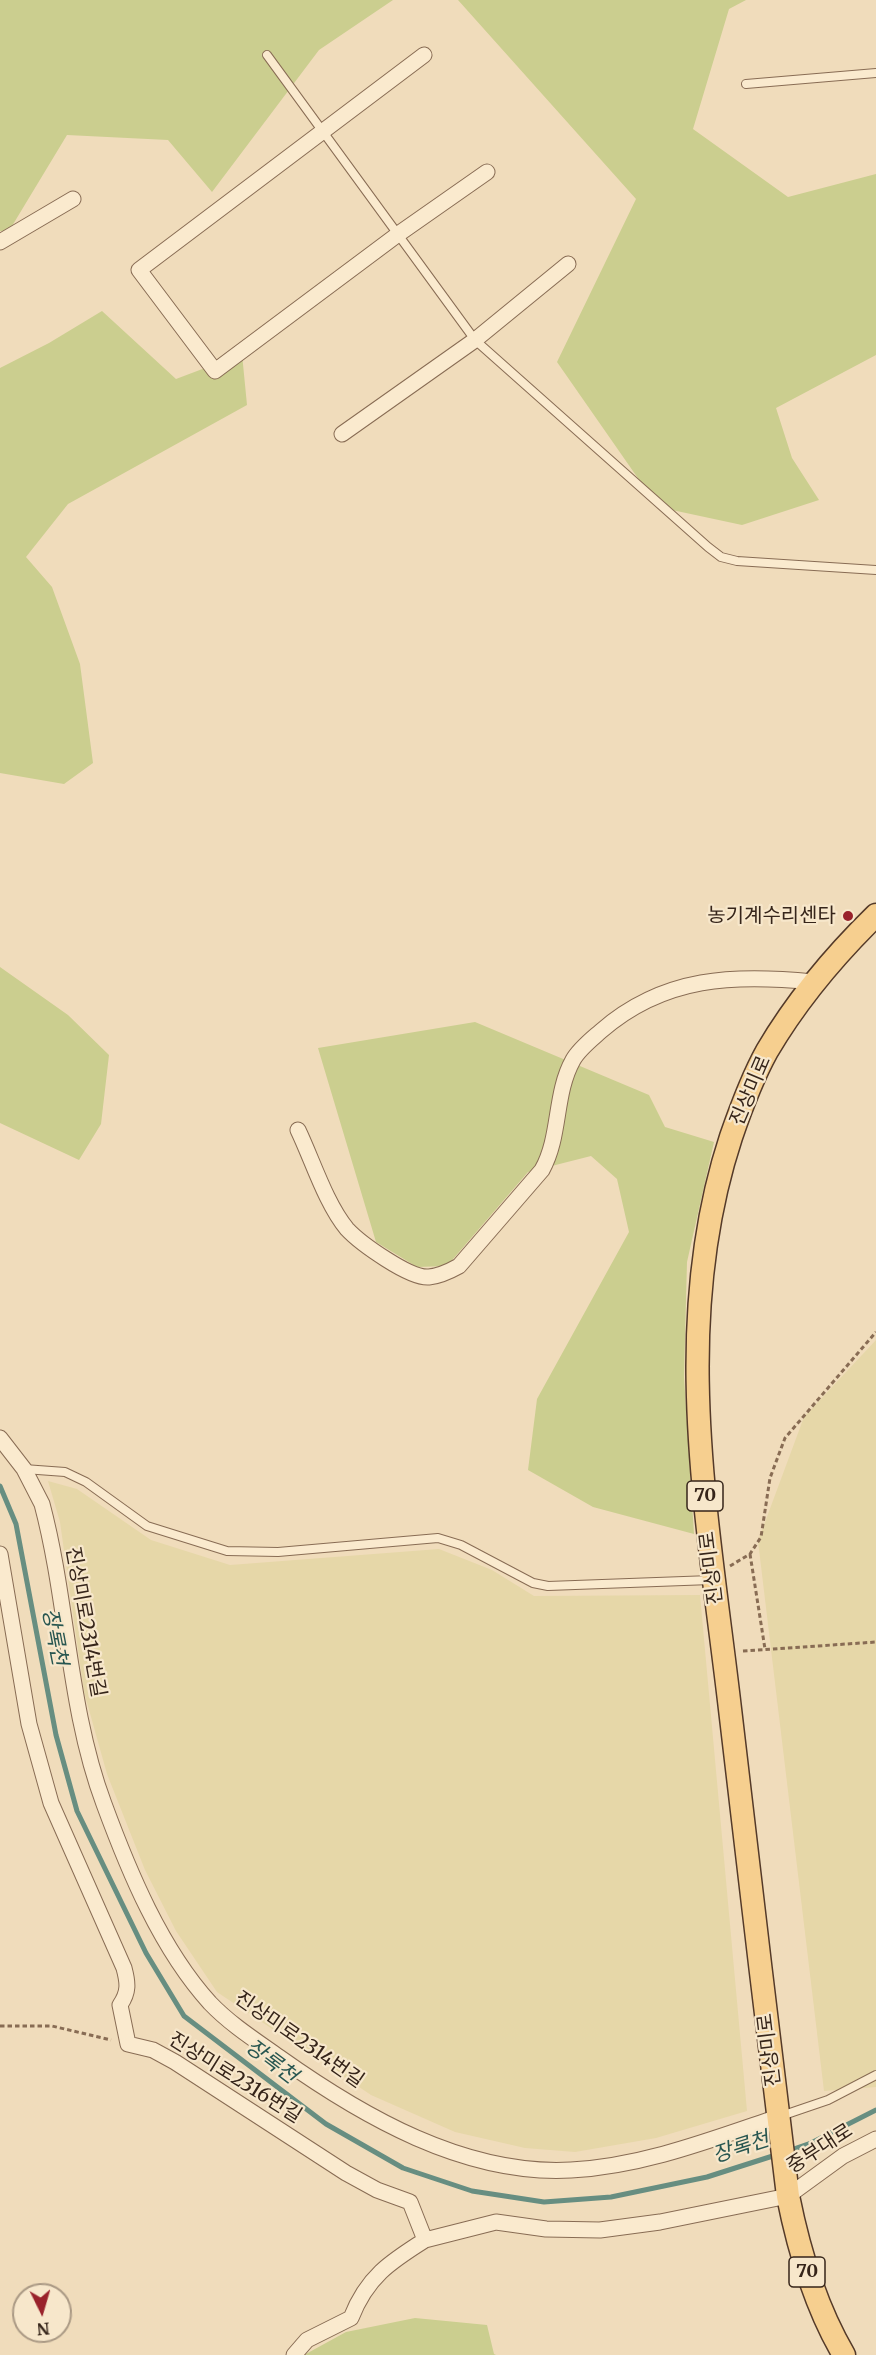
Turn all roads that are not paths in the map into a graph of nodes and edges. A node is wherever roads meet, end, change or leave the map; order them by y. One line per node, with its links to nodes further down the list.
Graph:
1 (267, 55): 5 (lane)
2 (424, 55): 5 (street)
3 (876, 73): 4 (lane)
4 (746, 84)
5 (323, 133): 8 (lane); 8 (street)
6 (487, 171): 8 (street)
7 (73, 199): 9 (street)
8 (397, 235): 11 (lane)
9 (0, 242)
10 (568, 264): 11 (street)
11 (474, 340): 12 (street); 13 (lane)
12 (342, 434)
13 (876, 570)
14 (876, 915): 15 (main road, 진상미로 / 70)
15 (813, 982): 16 (street); 20 (main road, 진상미로 / 70)
16 (298, 1130)
17 (0, 1438): 18 (street, 진상미로2314번길)
18 (24, 1468): 20 (lane); 22 (street, 진상미로2314번길)
19 (0, 1554): 25 (street, 진상미로2316번길)
20 (712, 1580): 22 (main road, 진상미로 / 70)
21 (876, 2075): 22 (lane)
22 (778, 2120): 24 (main road, 70)
23 (876, 2139): 24 (street, 중부대로)
24 (787, 2189): 25 (street); 27 (main road, 70)
25 (425, 2240): 26 (street)
26 (294, 2355)
27 (844, 2355)

